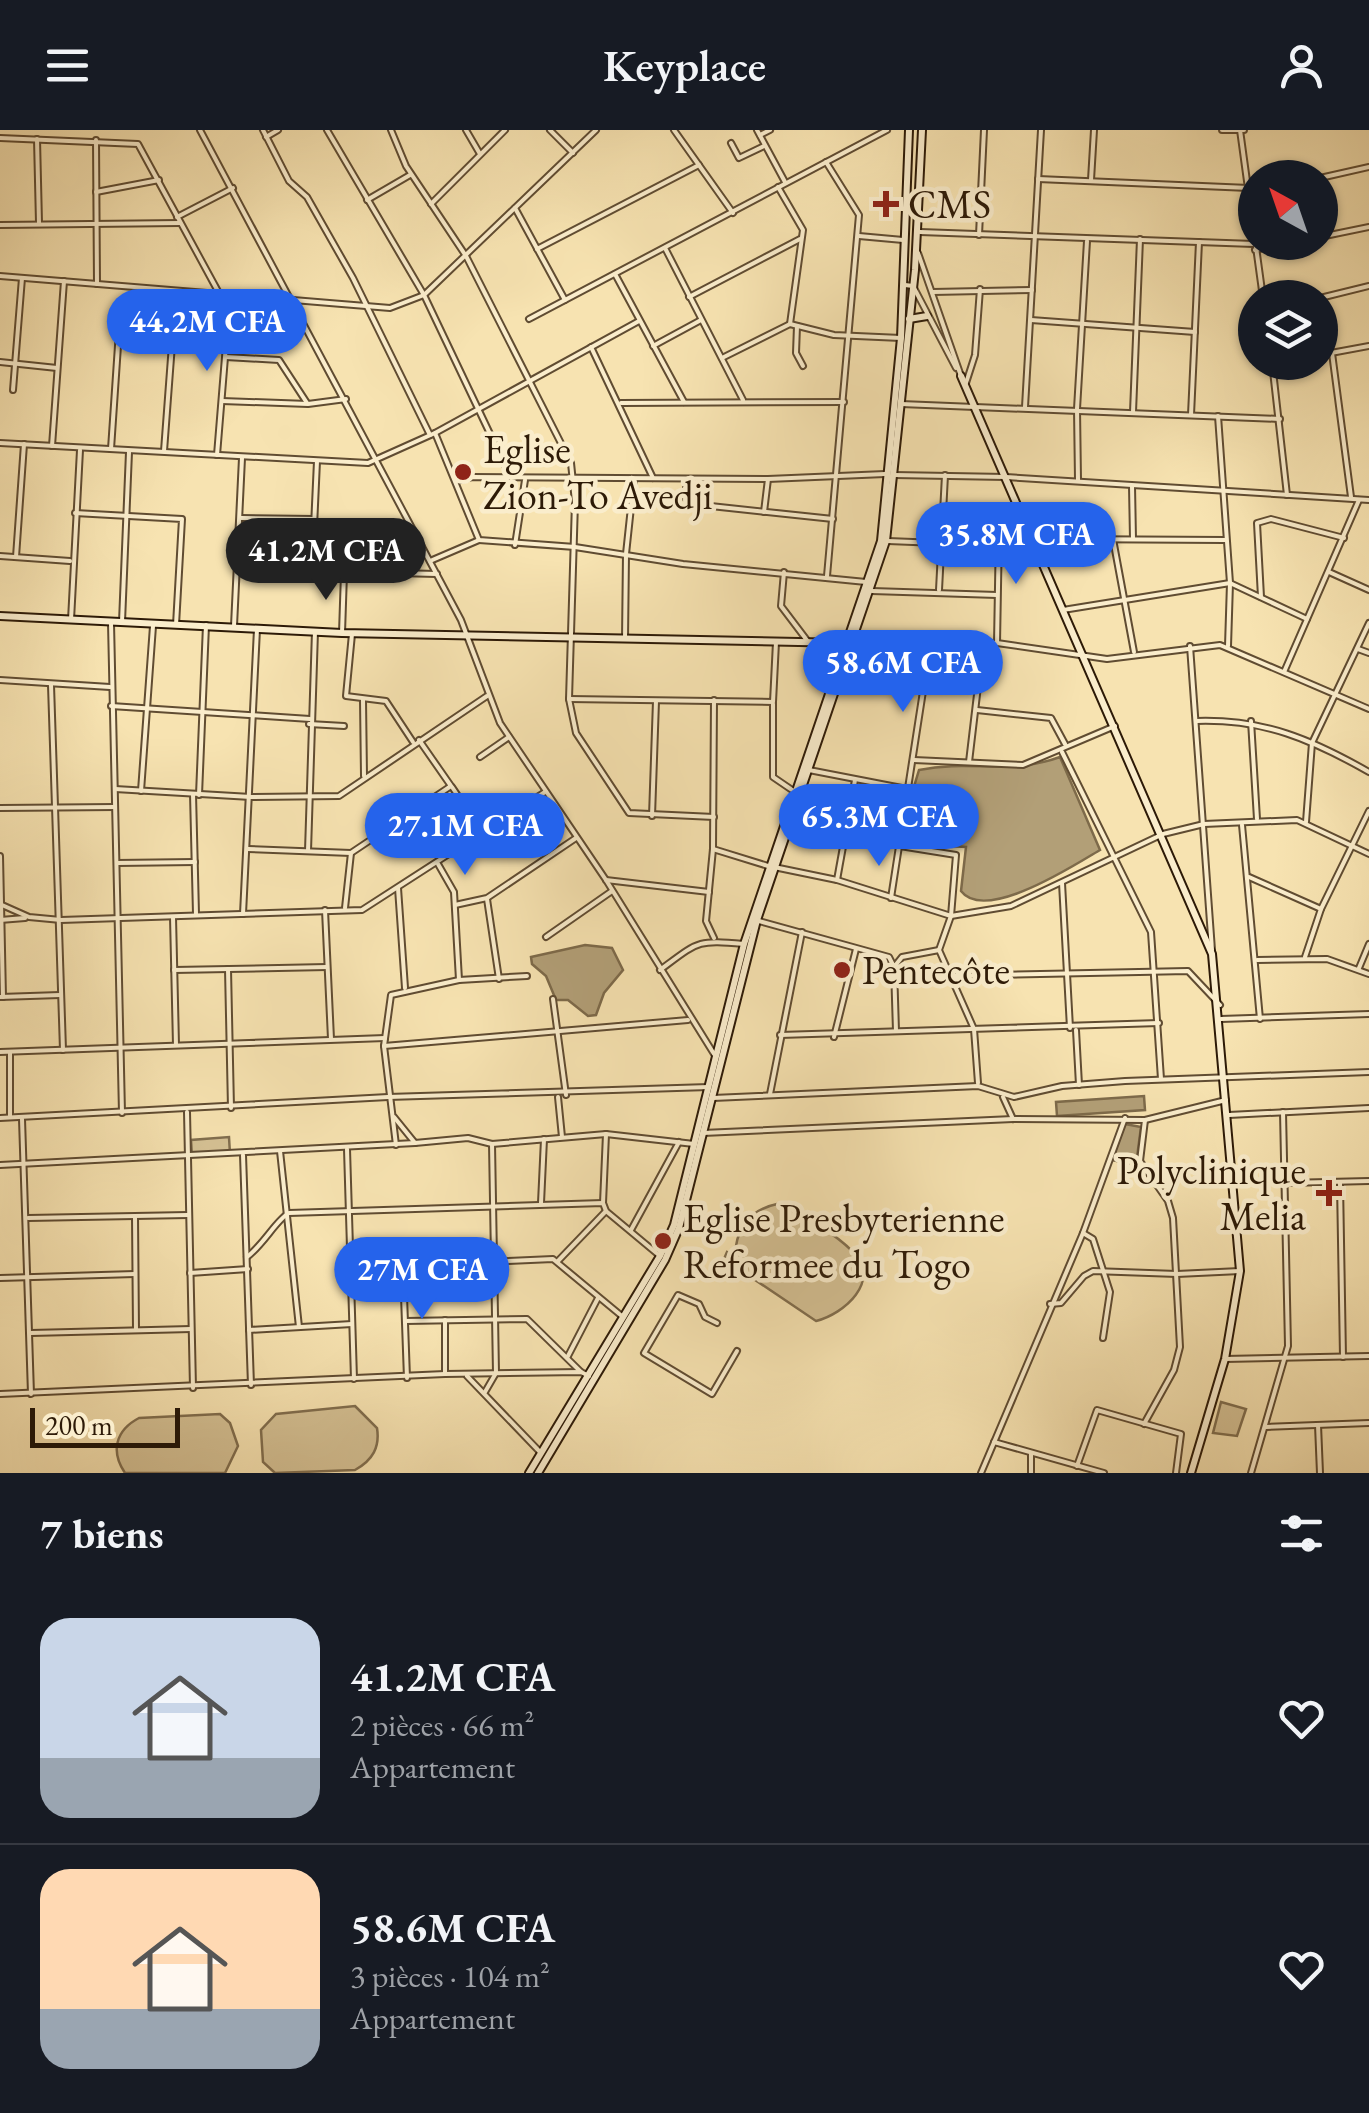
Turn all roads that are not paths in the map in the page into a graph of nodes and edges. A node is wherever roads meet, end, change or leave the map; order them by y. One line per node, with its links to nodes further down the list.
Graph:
1 (74, 130): 25 (street)
2 (200, 130): 42 (street)
3 (262, 130): 22 (street)
4 (278, 130): 22 (street)
5 (327, 130): 45 (street)
6 (391, 130): 35 (street)
7 (466, 130): 30 (street)
8 (505, 130): 30 (street)
9 (550, 130): 29 (street)
10 (596, 130): 29 (street)
11 (674, 130): 33 (street)
12 (770, 130): 21 (street)
13 (887, 130): 32 (street)
14 (910, 130): 61 (main road)
15 (922, 130): 55 (main road)
16 (984, 130): 57 (street)
17 (1041, 130): 37 (street)
18 (1094, 130): 39 (street)
19 (1222, 130): 20 (street)
20 (1242, 130): 31 (street)
21 (758, 133): 28 (street)
22 (266, 136): 91 (street)
23 (0, 138): 24 (street)
24 (37, 139): 25 (street); 50 (street)
25 (74, 140): 26 (street)
26 (96, 140): 38 (street); 44 (street)
27 (731, 143): 28 (street)
28 (765, 145): 40 (street)
29 (572, 153): 47 (street)
30 (480, 154): 46 (street)
31 (1246, 160)
32 (826, 162): 40 (street); 58 (street)
33 (698, 165): 48 (street); 68 (street)
34 (1369, 167): 36 (street)
35 (412, 174): 45 (street); 46 (street)
36 (1338, 174)
37 (1038, 179): 39 (street); 60 (street)
38 (159, 180): 44 (street); 49 (street)
39 (1091, 180): 43 (street)
40 (785, 182): 41 (street)
41 (778, 186): 48 (street); 59 (street)
42 (233, 188): 49 (street); 90 (street)
43 (1238, 190)
44 (96, 192): 51 (street)
45 (367, 200): 86 (street)
46 (430, 204): 69 (street)
47 (515, 208): 68 (street); 69 (street)
48 (733, 213): 67 (street)
49 (177, 217): 52 (street)
50 (39, 223): 51 (street); 53 (street)
51 (96, 224): 52 (street); 77 (street)
52 (180, 224): 85 (street)
53 (0, 225)
54 (1369, 227): 56 (street)
55 (916, 232): 57 (street); 66 (main road)
56 (1338, 233)
57 (979, 234): 60 (street)
58 (859, 236): 61 (street); 104 (street)
59 (803, 238): 88 (street); 99 (street)
60 (1035, 238): 62 (street); 81 (street)
61 (903, 240): 70 (main road)
62 (1088, 240): 63 (street); 101 (street)
63 (1140, 240): 64 (street); 102 (street)
64 (1199, 242): 65 (street); 103 (street)
65 (1238, 245)
66 (916, 246): 71 (main road); 74 (street)
67 (665, 248): 72 (street); 88 (street)
68 (537, 249): 89 (street)
69 (466, 256): 86 (street); 119 (street)
70 (905, 265): 71 (street); 78 (main road)
71 (915, 270): 74 (street); 78 (main road)
72 (615, 274): 89 (street); 98 (street)
73 (0, 276): 75 (street)
74 (926, 276): 83 (street)
75 (22, 278): 76 (street); 113 (street)
76 (64, 281): 77 (street); 115 (street)
77 (96, 284): 82 (street)
78 (909, 285): 93 (street); 96 (main road); 105 (main road)
79 (1369, 286): 84 (street)
80 (980, 290): 81 (street); 83 (street); 120 (street)
81 (1032, 290): 97 (street)
82 (176, 291): 85 (street); 145 (street)
83 (933, 292): 116 (street)
84 (1338, 294)
85 (220, 295): 87 (street)
86 (424, 295): 91 (street); 132 (street)
87 (230, 296): 90 (street); 110 (street)
88 (690, 297): 95 (street)
89 (565, 300): 94 (street)
90 (292, 301): 91 (street); 122 (street)
91 (367, 309): 138 (street)
92 (120, 316): 143 (street)
93 (927, 316): 96 (main road); 116 (street)
94 (529, 319)
95 (700, 320): 106 (street); 111 (street)
96 (908, 320): 129 (main road)
97 (1031, 320): 101 (street); 131 (street)
98 (639, 321): 106 (street); 108 (street)
99 (790, 324): 100 (street); 111 (street)
100 (797, 326): 104 (street); 114 (street)
101 (1082, 326): 102 (street); 133 (street)
102 (1138, 326): 103 (street); 134 (street)
103 (1195, 332): 135 (street)
104 (847, 334): 105 (street); 126 (street)
105 (901, 338): 151 (main road)
106 (653, 346): 125 (street)
107 (1369, 346): 109 (street)
108 (591, 347): 119 (street); 127 (street)
109 (1338, 352)
110 (226, 358): 123 (street); 128 (street)
111 (722, 358): 124 (street)
112 (0, 362): 113 (street)
113 (15, 363): 115 (street); 121 (street)
114 (803, 366)
115 (58, 368): 141 (street)
116 (961, 376): 120 (main road)
117 (1274, 380): 137 (street)
118 (1336, 380): 166 (street)
119 (534, 381): 132 (street); 156 (street)
120 (966, 384): 130 (main road)
121 (13, 390)
122 (346, 399): 128 (street); 149 (street)
123 (222, 401): 128 (street); 146 (street)
124 (744, 401): 125 (street); 126 (street)
125 (684, 402): 127 (street)
126 (844, 402): 152 (street)
127 (621, 403): 157 (street)
128 (308, 404)
129 (900, 404): 130 (street); 151 (main road)
130 (976, 404): 131 (street); 154 (main road)
131 (1025, 407): 133 (street)
132 (479, 409): 138 (street); 155 (street)
133 (1077, 409): 134 (street); 162 (street)
134 (1133, 412): 135 (street)
135 (1192, 415): 136 (street)
136 (1218, 416): 137 (street); 164 (street)
137 (1280, 419): 165 (street)
138 (432, 434): 149 (street); 161 (street)
139 (0, 443): 140 (street)
140 (24, 444): 141 (street); 192 (street)
141 (52, 446): 142 (street)
142 (80, 448): 143 (street); 170 (street)
143 (111, 449): 144 (street)
144 (129, 450): 145 (street); 171 (street)
145 (164, 452): 146 (street)
146 (217, 456): 147 (street)
147 (242, 458): 148 (street); 172 (street)
148 (317, 461): 149 (street); 173 (street)
149 (377, 461): 194 (street)
150 (945, 474): 151 (street); 154 (street); 176 (street)
151 (890, 475): 152 (street); 185 (main road); 203 (main road)
152 (836, 476): 160 (street); 174 (street)
153 (634, 477): 156 (street); 157 (street); 190 (street)
154 (1006, 477): 162 (street); 175 (main road)
155 (511, 478): 158 (street); 161 (street)
156 (576, 478): 158 (street); 188 (street)
157 (653, 478): 159 (street)
158 (525, 479): 187 (street)
159 (686, 479): 160 (street); 169 (street)
160 (768, 479): 169 (street)
161 (456, 482): 183 (street)
162 (1078, 482): 163 (street)
163 (1132, 486): 164 (street); 180 (street)
164 (1224, 489): 165 (street); 184 (street)
165 (1288, 495): 166 (street)
166 (1351, 499): 167 (street)
167 (1358, 500): 168 (street); 178 (street)
168 (1369, 500)
169 (764, 512): 174 (street)
170 (75, 513): 171 (street); 193 (street)
171 (126, 516): 214 (street); 217 (street)
172 (241, 518): 173 (street); 195 (street)
173 (314, 519): 181 (street)
174 (833, 519): 201 (street)
175 (1024, 524): 177 (street); 189 (main road)
176 (941, 527): 177 (street); 186 (street)
177 (999, 532): 206 (street)
178 (1344, 538): 198 (street); 207 (street)
179 (1113, 539): 180 (street); 189 (street); 208 (street)
180 (1133, 539): 184 (street)
181 (313, 540): 182 (street); 196 (street)
182 (349, 540)
183 (478, 540): 187 (street); 194 (street)
184 (1225, 540): 202 (street)
185 (886, 541): 186 (street); 203 (main road)
186 (938, 543): 204 (street)
187 (516, 545): 188 (street)
188 (574, 547): 190 (street); 225 (street)
189 (1035, 550): 209 (main road)
190 (626, 554): 197 (street); 226 (street)
191 (0, 556): 192 (street)
192 (16, 557): 193 (street)
193 (72, 561): 212 (street)
194 (430, 561): 200 (street)
195 (237, 569): 196 (street); 219 (street)
196 (312, 571): 199 (street)
197 (784, 572): 201 (street); 228 (street)
198 (1329, 572): 205 (street); 211 (street)
199 (344, 573): 200 (street); 222 (street)
200 (437, 574): 224 (street)
201 (828, 576): 203 (street)
202 (1230, 583): 207 (street); 208 (street); 234 (street)
203 (870, 587): 204 (street); 229 (main road)
204 (939, 590): 206 (street)
205 (1369, 590)
206 (999, 595): 231 (street)
207 (1262, 597): 211 (street)
208 (1124, 601): 209 (street); 238 (street)
209 (1064, 610): 236 (main road)
210 (0, 616): 212 (main road)
211 (1307, 619): 239 (street)
212 (70, 620): 213 (main road)
213 (111, 622): 214 (main road); 242 (street)
214 (122, 622): 216 (main road)
215 (1369, 622): 235 (street)
216 (153, 624): 217 (main road); 251 (street)
217 (176, 625): 218 (main road)
218 (206, 625): 219 (main road); 254 (street)
219 (234, 626): 220 (main road)
220 (257, 626): 221 (main road); 255 (street)
221 (315, 631): 222 (main road); 256 (street)
222 (342, 633): 223 (main road)
223 (352, 634): 224 (main road); 246 (street)
224 (466, 634): 225 (main road); 244 (street)
225 (568, 639): 226 (main road); 245 (street)
226 (625, 639): 227 (main road)
227 (776, 642): 228 (main road); 249 (street)
228 (809, 643): 229 (main road)
229 (850, 643): 232 (street); 268 (main road); 277 (main road)
230 (983, 644): 231 (street); 232 (street); 253 (street)
231 (997, 644): 236 (street)
232 (930, 646): 266 (street)
233 (1190, 646): 234 (street); 238 (street); 257 (street)
234 (1228, 647): 239 (street)
235 (1358, 648): 237 (street); 243 (street)
236 (1081, 653): 238 (street); 260 (main road)
237 (1369, 653)
238 (1134, 654)
239 (1284, 672): 243 (street)
240 (0, 680): 241 (street)
241 (51, 685): 242 (street); 283 (street)
242 (110, 687): 250 (street)
243 (1337, 694): 252 (street); 263 (street)
244 (487, 696): 261 (street); 262 (street)
245 (568, 699): 247 (street); 285 (street)
246 (363, 700): 262 (street); 270 (street)
247 (656, 700): 248 (street); 285 (street)
248 (714, 700): 249 (street); 286 (street)
249 (773, 702): 277 (street)
250 (111, 706): 251 (street); 273 (street)
251 (145, 708): 254 (street); 275 (street)
252 (1369, 709)
253 (976, 710): 264 (street); 267 (street)
254 (203, 712): 255 (street); 278 (street)
255 (253, 715): 256 (street); 279 (street)
256 (310, 721): 259 (street); 280 (street)
257 (1196, 721): 258 (street); 290 (street)
258 (1251, 721): 263 (street); 287 (street)
259 (344, 726)
260 (1115, 726): 264 (street); 292 (main road)
261 (508, 737): 265 (street); 276 (street)
262 (416, 741): 270 (street); 272 (street)
263 (1312, 743): 269 (street); 288 (street)
264 (1064, 749): 267 (street); 301 (street)
265 (480, 757)
266 (913, 760): 267 (street); 274 (street)
267 (969, 762)
268 (809, 770): 271 (street); 306 (main road)
269 (1369, 772)
270 (364, 776): 280 (street)
271 (855, 780): 274 (street); 309 (street)
272 (451, 786): 291 (street); 299 (street)
273 (115, 789): 275 (street); 281 (street)
274 (907, 789): 294 (street)
275 (141, 791): 278 (street)
276 (544, 792): 291 (street); 293 (street)
277 (795, 792): 306 (main road)
278 (196, 794): 279 (street); 303 (street)
279 (251, 798): 280 (street); 296 (street)
280 (306, 798): 298 (street)
281 (115, 807): 283 (street); 305 (street)
282 (0, 808): 283 (street)
283 (55, 808): 327 (street)
284 (1369, 811): 295 (street)
285 (652, 816): 286 (street)
286 (714, 817): 297 (street)
287 (1257, 820): 288 (street); 289 (street)
288 (1306, 822): 295 (street)
289 (1242, 823): 290 (street); 307 (street)
290 (1204, 824): 292 (street); 337 (street)
291 (483, 833): 304 (street)
292 (1163, 834): 301 (street); 337 (main road)
293 (577, 837): 308 (street); 314 (street)
294 (900, 846): 315 (street); 323 (street)
295 (1353, 847): 300 (street); 318 (street)
296 (248, 849): 298 (street); 321 (street)
297 (713, 849): 306 (street); 313 (street)
298 (308, 851): 299 (street)
299 (351, 852): 320 (street)
300 (1369, 854)
301 (1115, 858): 310 (street); 348 (street)
302 (0, 861): 316 (street)
303 (195, 862): 305 (street); 322 (street)
304 (437, 862): 311 (street); 317 (street)
305 (117, 863): 328 (street)
306 (772, 867): 309 (street); 329 (main road); 333 (main road)
307 (1249, 877): 318 (street); 341 (street)
308 (606, 880): 312 (street); 313 (street)
309 (837, 880): 315 (street)
310 (1062, 882): 323 (street); 349 (street)
311 (398, 888): 320 (street); 355 (street)
312 (612, 890): 331 (street); 347 (street)
313 (709, 892): 332 (street)
314 (487, 898): 317 (street); 353 (street)
315 (891, 898): 323 (street)
316 (2, 905): 324 (street); 326 (street)
317 (455, 905): 354 (street)
318 (1322, 909): 340 (street)
319 (325, 910): 320 (street); 321 (street); 342 (street)
320 (345, 910)
321 (244, 914): 322 (street)
322 (196, 916): 325 (street)
323 (951, 916): 336 (street)
324 (29, 917): 326 (street); 327 (street)
325 (173, 917): 328 (street); 346 (street)
326 (1, 920): 357 (street)
327 (60, 920): 328 (street); 356 (street)
328 (118, 920): 376 (street)
329 (757, 920): 330 (street); 386 (main road)
330 (803, 930): 335 (street); 369 (street)
331 (546, 937)
332 (714, 938): 333 (street); 347 (street)
333 (744, 944): 380 (main road)
334 (1369, 944): 345 (street)
335 (856, 948): 338 (street); 370 (street)
336 (939, 950): 339 (street); 352 (street)
337 (1212, 954): 359 (main road)
338 (889, 957): 339 (street); 343 (street)
339 (902, 957): 343 (street)
340 (1305, 957): 341 (street); 345 (street)
341 (1255, 960): 363 (street)
342 (327, 967): 344 (street); 372 (street)
343 (894, 967): 368 (street)
344 (228, 969): 346 (street); 373 (street)
345 (1358, 969): 350 (street)
346 (174, 970): 374 (street)
347 (660, 970): 362 (street)
348 (1156, 970): 349 (street); 359 (street); 364 (street)
349 (1068, 972): 352 (street); 365 (street)
350 (1369, 974)
351 (527, 976): 353 (street)
352 (950, 976): 366 (street)
353 (499, 979): 354 (street)
354 (459, 980): 355 (street)
355 (405, 988): 371 (street)
356 (62, 995): 357 (street); 377 (street)
357 (2, 997)
358 (553, 999): 367 (street)
359 (1220, 1005): 361 (main road)
360 (1369, 1014): 363 (street)
361 (1221, 1019): 363 (street); 382 (main road)
362 (689, 1020): 367 (street); 380 (street)
363 (1260, 1020)
364 (1159, 1023): 365 (street); 383 (street)
365 (1073, 1028): 366 (street); 384 (street)
366 (974, 1029): 368 (street); 385 (street)
367 (558, 1030): 375 (street); 389 (street)
368 (896, 1031): 370 (street)
369 (780, 1035): 370 (street); 387 (street)
370 (834, 1036)
371 (384, 1038): 372 (street); 375 (street)
372 (331, 1039): 373 (street)
373 (232, 1043): 374 (street); 394 (street)
374 (176, 1045): 376 (street)
375 (384, 1046): 391 (street)
376 (121, 1048): 377 (street); 398 (street)
377 (62, 1050): 379 (street)
378 (0, 1052): 379 (street)
379 (10, 1052): 401 (street)
380 (714, 1054): 386 (main road)
381 (1369, 1072): 382 (street)
382 (1226, 1076): 383 (street); 393 (main road)
383 (1161, 1079): 384 (street)
384 (1079, 1085): 390 (street)
385 (978, 1086): 387 (street); 390 (street)
386 (710, 1087): 389 (street); 392 (main road); 414 (main road)
387 (770, 1094): 392 (street)
388 (558, 1095): 389 (street); 391 (street); 409 (street)
389 (566, 1095)
390 (1003, 1097): 405 (street)
391 (388, 1098): 394 (street); 400 (street)
392 (711, 1098): 407 (main road)
393 (1226, 1100): 399 (main road); 406 (street)
394 (231, 1108): 396 (street)
395 (1369, 1108): 397 (street)
396 (187, 1110): 398 (street); 419 (street)
397 (1283, 1112): 399 (street); 422 (street)
398 (122, 1113): 402 (street)
399 (1227, 1115): 443 (main road)
400 (394, 1116): 412 (street); 415 (street)
401 (10, 1117): 402 (street); 403 (street)
402 (22, 1117): 421 (street)
403 (0, 1118)
404 (1125, 1118): 405 (street); 406 (street); 435 (street)
405 (1013, 1119): 407 (street)
406 (1146, 1120): 447 (street)
407 (704, 1133): 472 (main road)
408 (606, 1134): 409 (street); 411 (street); 426 (street)
409 (562, 1137): 410 (street)
410 (544, 1138): 413 (street); 425 (street)
411 (680, 1142): 414 (street); 434 (street)
412 (415, 1143): 413 (street); 415 (street)
413 (492, 1144): 428 (street)
414 (696, 1144): 436 (main road)
415 (396, 1145): 416 (street)
416 (347, 1149): 417 (street); 427 (street)
417 (280, 1151): 418 (street); 430 (street)
418 (243, 1154): 419 (street); 437 (street)
419 (188, 1158): 421 (street); 431 (street)
420 (0, 1165): 421 (street)
421 (24, 1165): 433 (street)
422 (1286, 1182): 424 (street); 468 (street)
423 (1369, 1182): 424 (street)
424 (1340, 1183): 467 (street)
425 (542, 1203): 426 (street); 428 (street)
426 (603, 1203): 429 (street)
427 (348, 1209): 428 (street); 430 (street); 441 (street)
428 (494, 1209): 438 (street)
429 (606, 1211): 434 (street); 439 (street)
430 (290, 1213): 437 (street); 458 (street)
431 (188, 1215): 432 (street); 444 (street)
432 (135, 1217): 433 (street); 446 (street)
433 (27, 1218): 449 (street)
434 (630, 1230): 436 (street)
435 (1083, 1233): 445 (street); 451 (street)
436 (660, 1256): 453 (main road)
437 (248, 1257): 442 (street)
438 (493, 1260): 439 (street); 440 (street); 452 (street)
439 (558, 1261): 450 (street)
440 (403, 1267): 441 (street); 455 (street)
441 (352, 1268): 457 (street)
442 (248, 1269): 444 (street); 461 (street)
443 (1240, 1270): 447 (street); 469 (main road)
444 (190, 1273): 459 (street)
445 (1105, 1273): 447 (street); 451 (street); 463 (street)
446 (136, 1274): 449 (street); 460 (street)
447 (1177, 1274): 481 (street)
448 (0, 1278): 449 (street)
449 (27, 1278): 462 (street)
450 (598, 1297): 453 (street); 465 (street)
451 (1050, 1304): 485 (street)
452 (495, 1317): 454 (street); 465 (street); 470 (street)
453 (624, 1317): 472 (main road)
454 (446, 1320): 455 (street); 471 (street)
455 (405, 1322): 474 (street)
456 (717, 1323): 464 (street)
457 (352, 1324): 458 (street); 475 (street)
458 (300, 1327): 461 (street)
459 (191, 1328): 460 (street); 477 (street)
460 (136, 1330): 462 (street)
461 (250, 1330): 476 (street)
462 (29, 1334): 480 (street)
463 (1103, 1338)
464 (737, 1351)
465 (568, 1356): 472 (street)
466 (1369, 1356): 467 (street)
467 (1343, 1357): 468 (street)
468 (1284, 1358): 469 (street); 484 (street)
469 (1225, 1359): 496 (main road)
470 (496, 1373): 472 (street); 473 (street); 478 (street)
471 (444, 1374): 473 (street); 474 (street)
472 (587, 1375): 487 (main road)
473 (467, 1376): 478 (street)
474 (407, 1378): 475 (street)
475 (354, 1380): 476 (street)
476 (251, 1386): 477 (street)
477 (193, 1388): 480 (street)
478 (485, 1392): 487 (street)
479 (0, 1394): 480 (street)
480 (31, 1394)
481 (1144, 1424): 488 (street); 495 (street)
482 (1369, 1424): 483 (street)
483 (1318, 1426): 484 (street); 498 (street)
484 (1266, 1427): 497 (street)
485 (994, 1442): 486 (street); 492 (street)
486 (1031, 1452): 488 (street); 493 (street)
487 (545, 1456): 490 (main road); 491 (main road)
488 (1078, 1466): 489 (street)
489 (1096, 1472): 494 (street)
490 (529, 1473)
491 (538, 1473)
492 (980, 1473)
493 (1031, 1473)
494 (1104, 1473)
495 (1176, 1473)
496 (1191, 1473)
497 (1251, 1473)
498 (1320, 1473)

